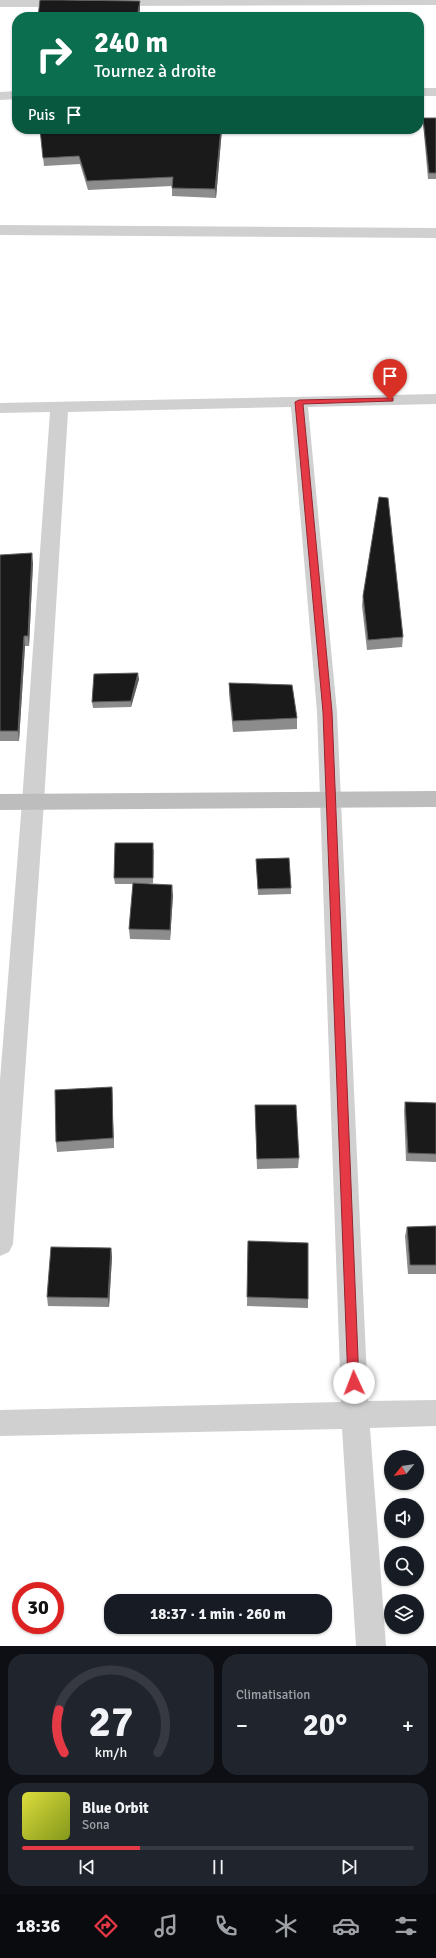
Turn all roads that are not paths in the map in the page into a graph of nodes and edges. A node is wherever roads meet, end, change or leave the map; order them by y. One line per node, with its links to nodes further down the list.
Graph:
1 (436, 1): 4 (street)
2 (0, 3): 3 (street)
3 (79, 3)
4 (95, 3)
5 (424, 92): 6 (street)
6 (436, 92)
7 (0, 96): 8 (street)
8 (12, 96)
9 (0, 230): 10 (street)
10 (436, 233)
11 (436, 399): 12 (street)
12 (299, 402): 13 (street); 15 (street)
13 (59, 407): 14 (street); 18 (street)
14 (0, 408)
15 (332, 799): 16 (street); 18 (street); 21 (street)
16 (436, 799)
17 (0, 802): 18 (street)
18 (33, 802): 19 (street)
19 (0, 1244)
20 (436, 1412): 21 (street)
21 (355, 1414): 22 (street); 23 (street)
22 (0, 1423)
23 (371, 1646)

